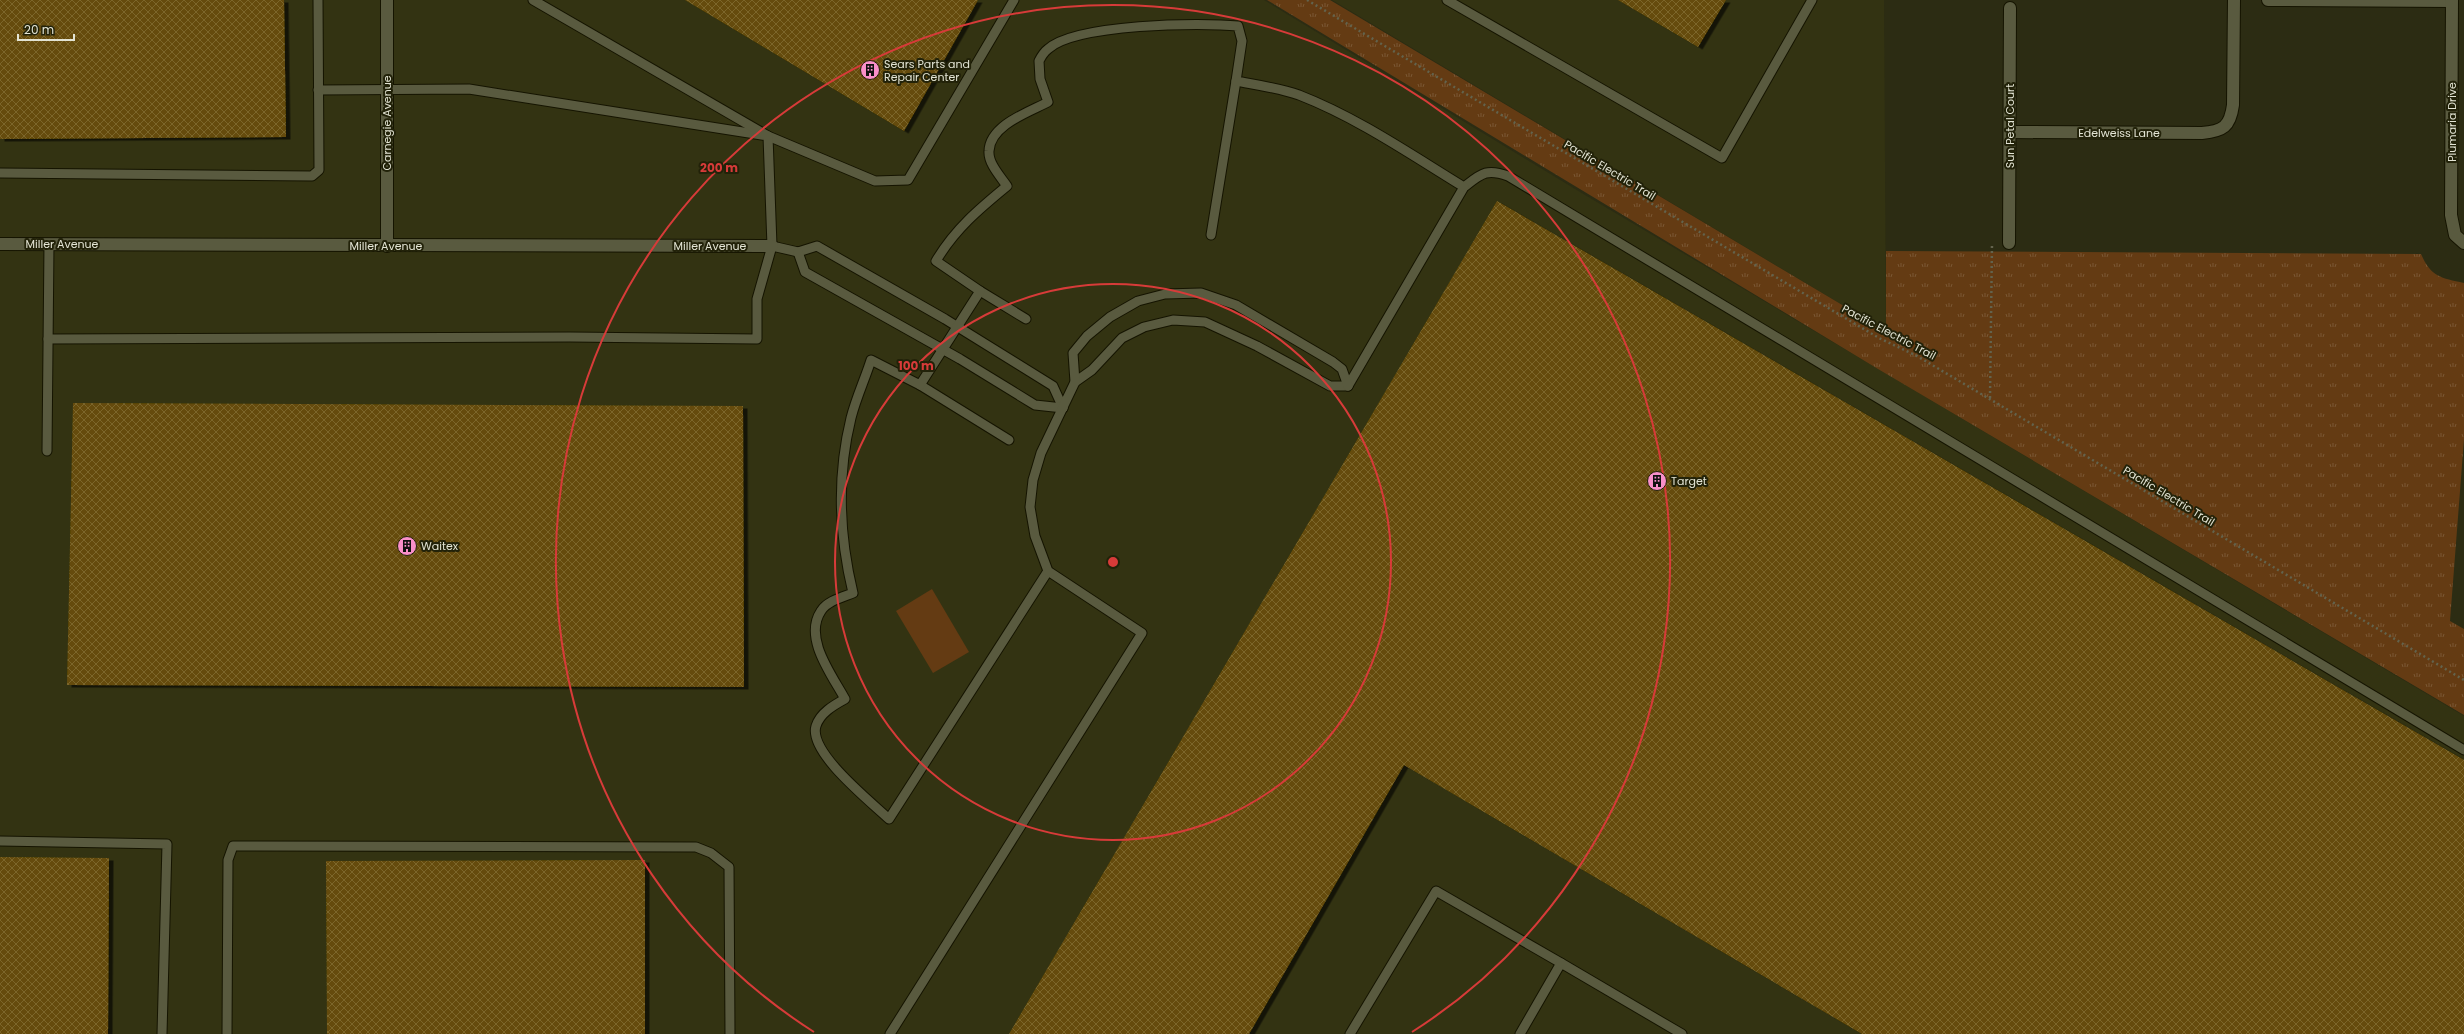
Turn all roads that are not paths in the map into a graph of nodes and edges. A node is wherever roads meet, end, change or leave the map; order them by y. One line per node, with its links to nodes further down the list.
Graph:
1 (318, 0): 12 (lane)
2 (387, 0): 13 (street, Carnegie Avenue)
3 (533, 0): 15 (lane)
4 (1014, 0): 15 (lane)
5 (1447, 0): 6 (lane)
6 (1812, 0)
7 (2234, 0): 14 (street, Edelweiss Lane)
8 (2268, 0): 9 (street)
9 (2452, 1): 19 (street, Plumaria Drive)
10 (2010, 8): 14 (street, Sun Petal Court)
11 (1236, 81): 17 (lane); 18 (lane); 26 (lane)
12 (318, 90): 13 (lane); 16 (lane)
13 (387, 90): 15 (lane); 23 (street, Carnegie Avenue)
14 (2010, 132): 22 (street, Sun Petal Court)
15 (768, 136): 24 (lane)
16 (0, 173)
17 (1464, 187): 33 (lane); 38 (lane)
18 (1211, 234)
19 (2463, 243)
20 (0, 244): 21 (street, Miller Avenue)
21 (49, 244): 23 (street, Miller Avenue); 29 (lane)
22 (2009, 244)
23 (387, 246): 24 (street, Miller Avenue)
24 (772, 246): 25 (lane); 29 (lane)
25 (798, 252): 28 (lane); 30 (lane)
26 (980, 291): 27 (lane); 28 (lane)
27 (1026, 319)
28 (957, 327): 30 (lane); 34 (lane)
29 (48, 339): 36 (lane)
30 (944, 351): 32 (lane); 34 (lane)
31 (1074, 382): 33 (lane); 33 (lane); 34 (lane)
32 (920, 385): 35 (lane); 37 (lane)
33 (1348, 386)
34 (1063, 408): 37 (lane)
35 (1009, 440)
36 (47, 451)
37 (1048, 571): 44 (lane)
38 (2464, 750)
39 (0, 841): 41 (lane)
40 (1562, 963): 45 (lane); 46 (lane); 47 (lane)
41 (162, 1034)
42 (227, 1034): 43 (lane)
43 (730, 1034)
44 (890, 1034)
45 (1350, 1034)
46 (1520, 1034)
47 (1682, 1034)

